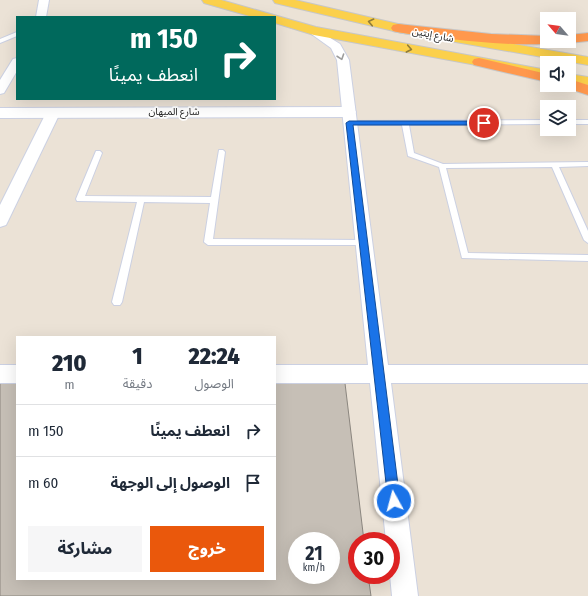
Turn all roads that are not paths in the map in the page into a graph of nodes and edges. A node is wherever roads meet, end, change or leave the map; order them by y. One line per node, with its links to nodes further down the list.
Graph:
1 (44, 0): 4 (street)
2 (208, 0): 5 (main road)
3 (279, 0): 7 (main road, شارع إيتين, one-way to 3)
4 (41, 16)
5 (264, 16)
6 (276, 19): 8 (main road, شارع إيتين)
7 (398, 28): 12 (highway); 14 (main road, شارع إيتين)
8 (314, 31): 15 (main road, شارع إيتين, one-way to 15); 26 (street, one-way to 26)
9 (16, 34): 13 (lane)
10 (588, 37): 11 (highway)
11 (576, 38)
12 (540, 40)
13 (0, 41)
14 (588, 61)
15 (479, 62): 17 (main road, شارع إيتين); 18 (highway)
16 (16, 63): 22 (street)
17 (540, 73)
18 (540, 76)
19 (576, 79): 20 (main road)
20 (588, 81)
21 (576, 86): 23 (highway)
22 (0, 90)
23 (588, 90)
24 (0, 113): 25 (street, شارع الميهان)
25 (53, 113): 26 (street, شارع الميهان); 38 (street)
26 (348, 118): 30 (lane); 40 (street)
27 (540, 122): 30 (lane)
28 (576, 122): 29 (lane)
29 (588, 122)
30 (405, 123): 35 (lane)
31 (221, 152): 37 (lane)
32 (98, 153): 36 (lane)
33 (588, 164): 34 (lane)
34 (555, 165): 35 (lane); 39 (lane)
35 (442, 166): 41 (lane)
36 (141, 200): 37 (lane); 42 (lane)
37 (214, 200): 40 (lane)
38 (0, 221)
39 (588, 240)
40 (363, 243): 46 (street)
41 (588, 258)
42 (117, 302)
43 (0, 374): 44 (street)
44 (16, 374)
45 (276, 374): 46 (street)
46 (379, 374): 47 (street); 48 (street)
47 (588, 374)
48 (405, 596)

